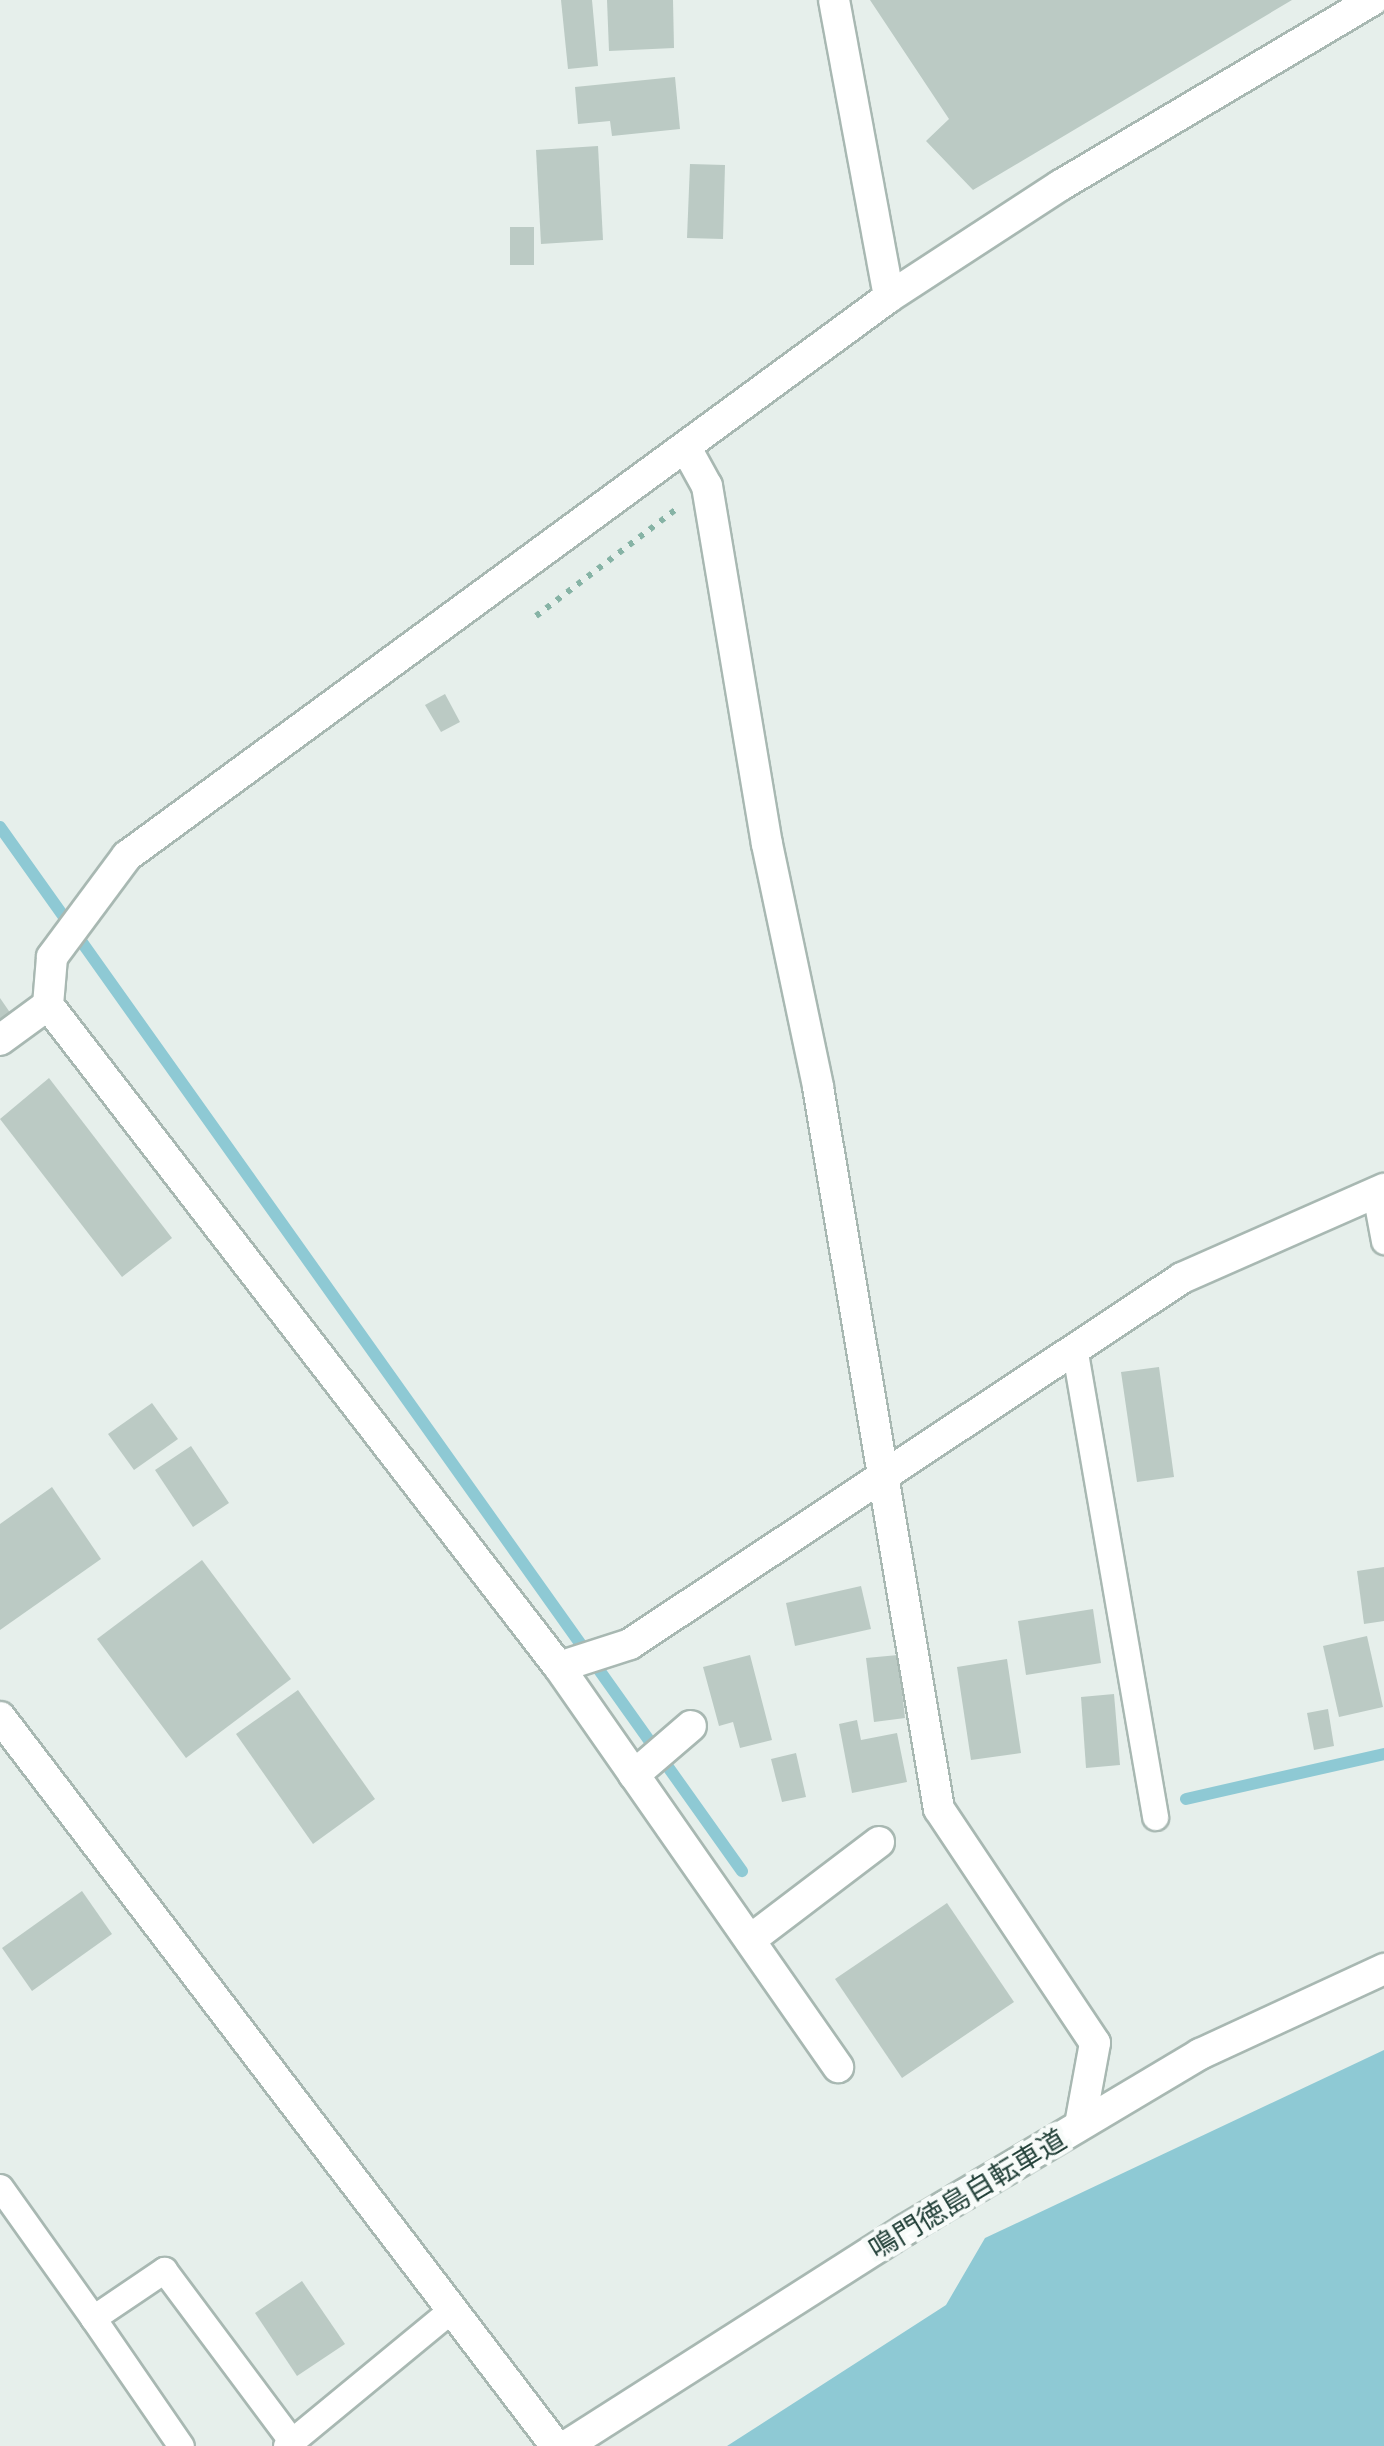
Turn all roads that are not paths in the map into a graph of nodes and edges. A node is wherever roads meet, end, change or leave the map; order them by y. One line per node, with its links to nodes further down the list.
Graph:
1 (834, 0): 3 (street)
2 (1372, 0): 3 (street)
3 (889, 298): 4 (street)
4 (686, 448): 5 (street); 10 (street)
5 (48, 1005): 6 (street); 11 (street)
6 (0, 1040)
7 (1380, 1191): 8 (lane); 9 (street)
8 (1384, 1241)
9 (1074, 1347): 10 (street); 15 (lane)
10 (880, 1473): 11 (street); 20 (street)
11 (559, 1667): 14 (street)
12 (0, 1717): 22 (street)
13 (691, 1726): 14 (street)
14 (634, 1775): 17 (street)
15 (1155, 1818)
16 (879, 1842): 17 (street)
17 (750, 1940): 19 (street)
18 (1384, 1969): 20 (street, 鳴門徳島自転車道)
19 (838, 2067)
20 (1080, 2124): 27 (street, 鳴門徳島自転車道)
21 (0, 2187): 23 (lane)
22 (450, 2310): 24 (lane); 26 (street)
23 (92, 2318): 24 (lane); 25 (lane)
24 (289, 2444)
25 (180, 2446)
26 (556, 2446)
27 (566, 2446)

